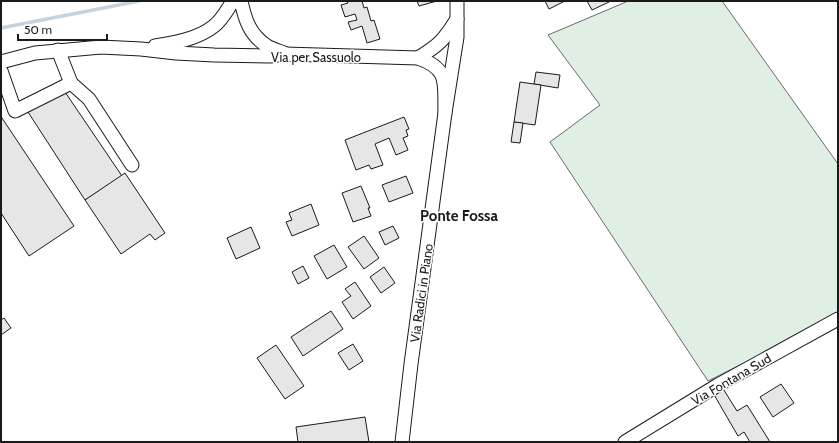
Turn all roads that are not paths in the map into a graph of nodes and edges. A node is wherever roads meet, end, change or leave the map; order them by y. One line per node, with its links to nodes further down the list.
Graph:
1 (233, 1): 5 (street)
2 (241, 1): 7 (street)
3 (457, 1): 4 (street, Via Radici in Piano)
4 (457, 19): 8 (street); 12 (street, Via Radici in Piano)
5 (141, 49): 6 (street); 7 (street, Via per Sassuolo)
6 (58, 50): 9 (street); 11 (street)
7 (285, 54): 8 (street, Via per Sassuolo)
8 (418, 58): 12 (street)
9 (1, 62)
10 (1, 71): 11 (street)
11 (71, 83): 13 (street)
12 (445, 113): 15 (street, Via Radici in Piano)
13 (132, 165)
14 (838, 319): 16 (street, Via Fontana Sud)
15 (402, 442)
16 (626, 442)

